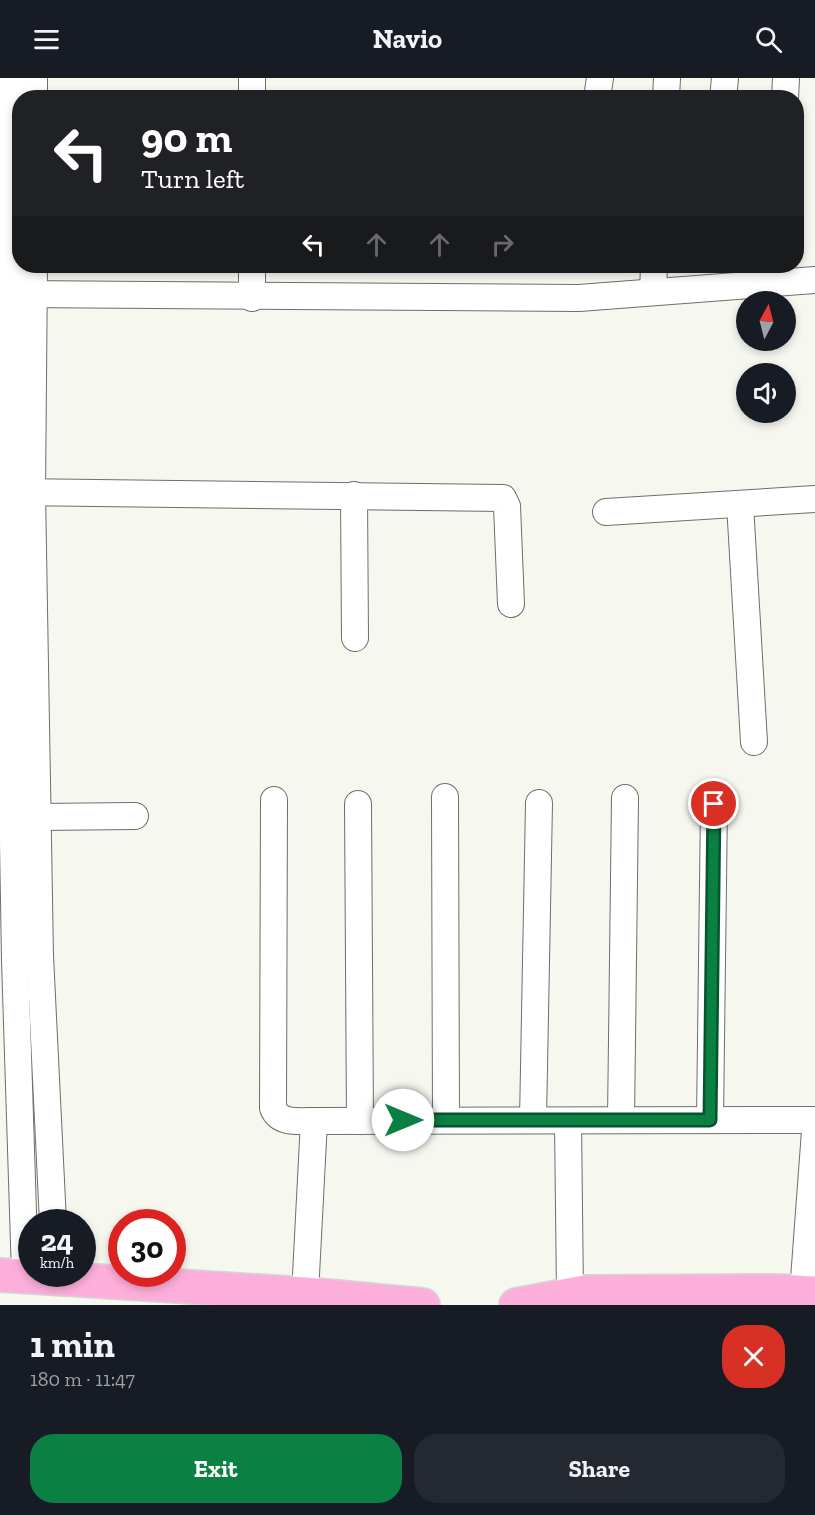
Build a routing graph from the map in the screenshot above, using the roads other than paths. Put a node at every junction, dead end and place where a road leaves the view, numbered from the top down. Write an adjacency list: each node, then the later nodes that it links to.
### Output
1 (10, 78): 2 (street)
2 (12, 94)
3 (12, 157): 4 (street)
4 (5, 250): 5 (street)
5 (12, 268)
6 (14, 273): 14 (street)
7 (30, 273): 14 (street)
8 (252, 273): 15 (street)
9 (654, 273): 13 (street)
10 (775, 274): 11 (street); 12 (street)
11 (712, 277): 13 (street)
12 (815, 280)
13 (653, 292): 15 (street)
14 (22, 294): 15 (street); 16 (street); 18 (street)
15 (252, 298)
16 (4, 430): 17 (street)
17 (7, 491): 18 (street); 23 (street)
18 (33, 492): 19 (street); 35 (street)
19 (354, 495): 24 (street); 25 (street)
20 (815, 499): 21 (street)
21 (740, 504): 22 (street); 26 (street)
22 (606, 512)
23 (4, 603): 27 (street)
24 (511, 604)
25 (355, 638)
26 (754, 742)
27 (6, 781): 36 (street)
28 (445, 797): 37 (street)
29 (625, 798): 40 (street)
30 (274, 800): 43 (street)
31 (539, 803): 38 (street)
32 (358, 804): 44 (street)
33 (714, 804): 41 (street)
34 (135, 816): 35 (street)
35 (37, 817): 48 (street)
36 (7, 960): 46 (street)
37 (446, 1120): 38 (street); 44 (street)
38 (533, 1120): 39 (street)
39 (568, 1120): 40 (street); 52 (street)
40 (621, 1120): 41 (street)
41 (710, 1120): 42 (street)
42 (815, 1120)
43 (314, 1121): 44 (street); 51 (street)
44 (360, 1121)
45 (815, 1131): 50 (street)
46 (10, 1140): 47 (street)
47 (22, 1209)
48 (52, 1209)
49 (96, 1279): 51 (main road)
50 (809, 1293): 52 (main road)
51 (305, 1294): 53 (main road)
52 (570, 1295): 54 (main road)
53 (418, 1305)
54 (516, 1305)

